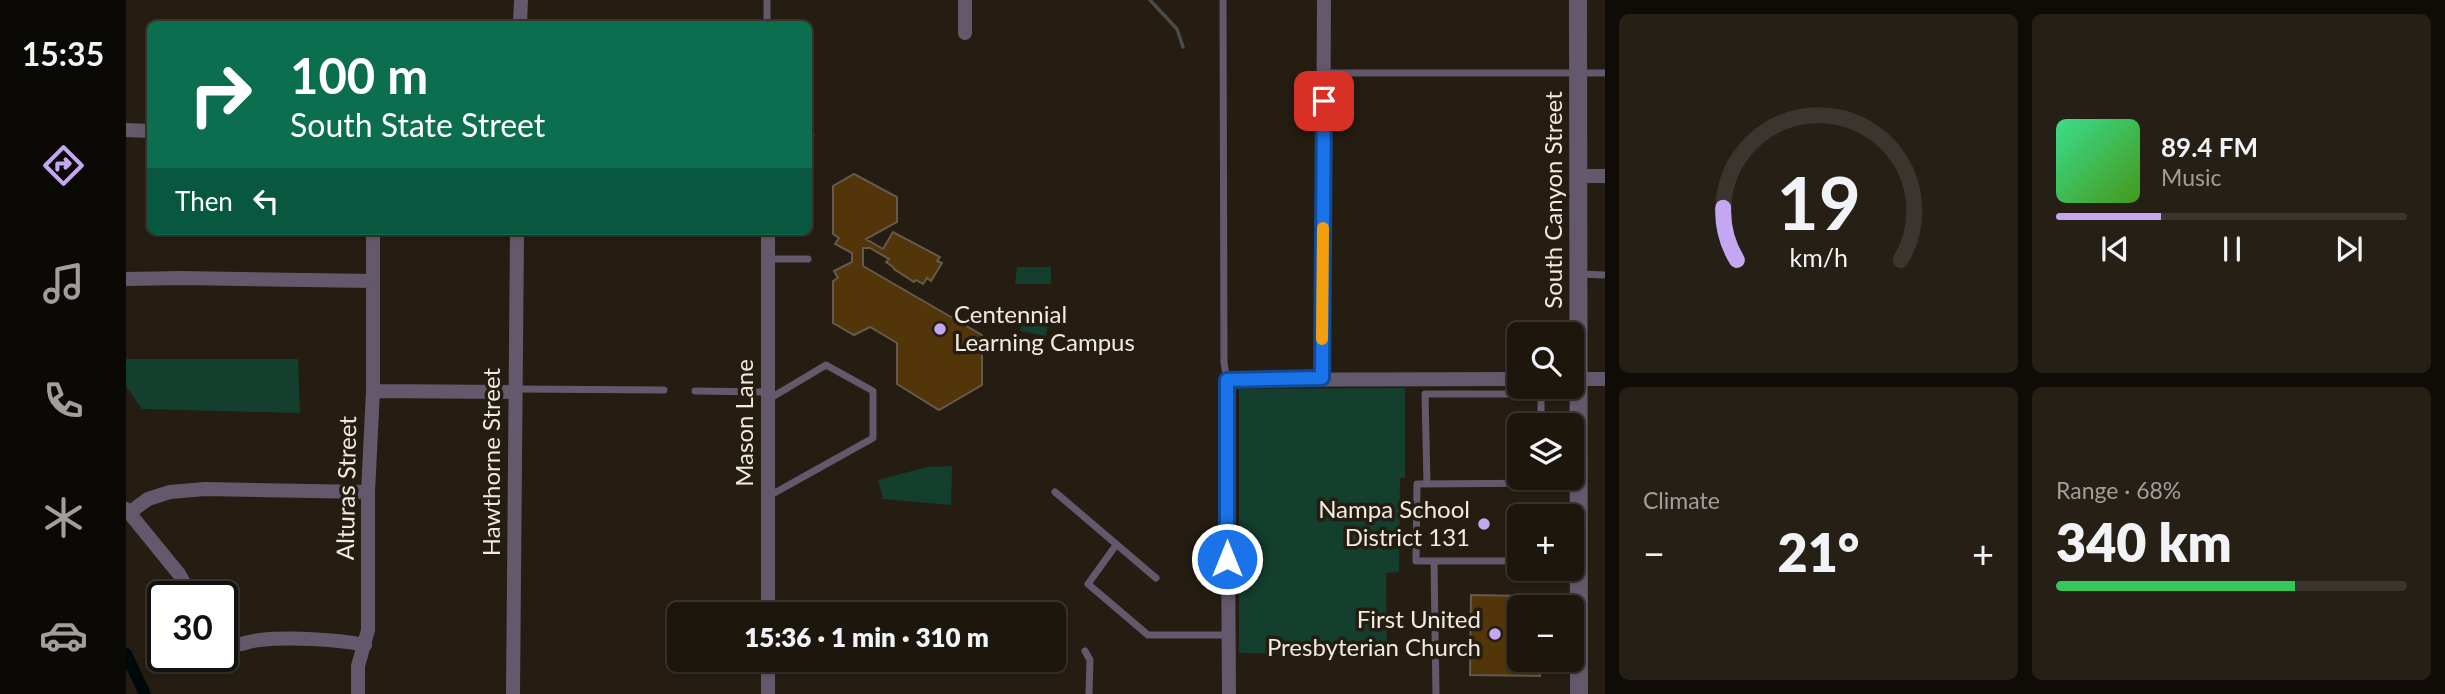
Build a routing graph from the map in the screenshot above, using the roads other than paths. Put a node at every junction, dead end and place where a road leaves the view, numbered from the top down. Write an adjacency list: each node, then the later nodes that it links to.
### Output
1 (521, 0): 7 (street)
2 (768, 0): 8 (lane)
3 (965, 0): 9 (street)
4 (1223, 0): 32 (lane)
5 (1324, 0): 10 (street)
6 (1578, 0): 11 (street, South Canyon Street)
7 (520, 21)
8 (768, 21)
9 (965, 33)
10 (1324, 73): 11 (lane); 27 (street)
11 (1578, 73): 12 (lane); 15 (street, South Canyon Street)
12 (1605, 73)
13 (126, 131): 14 (street)
14 (147, 131)
15 (1578, 176): 16 (street); 22 (street, South Canyon Street)
16 (1605, 176)
17 (373, 235): 25 (street, Alturas Street)
18 (517, 235): 35 (street, Hawthorne Street)
19 (768, 235): 20 (street, Mason Lane)
20 (768, 259): 21 (lane); 39 (street, Mason Lane)
21 (808, 259)
22 (1578, 274): 23 (lane); 26 (street, South Canyon Street)
23 (1605, 275)
24 (126, 279): 25 (street)
25 (373, 281): 34 (street, Alturas Street)
26 (1577, 322)
27 (1322, 378): 28 (street); 32 (street)
28 (1424, 378): 29 (street); 38 (lane)
29 (1507, 379)
30 (1584, 379): 31 (street)
31 (1605, 379)
32 (1227, 380): 53 (street)
33 (664, 390): 35 (lane)
34 (373, 391): 35 (street); 42 (street, Alturas Street)
35 (515, 391): 59 (street, Hawthorne Street)
36 (695, 391): 39 (lane)
37 (1507, 391): 38 (lane)
38 (1425, 394): 41 (lane)
39 (768, 396): 44 (street, Mason Lane); 44 (lane)
40 (1507, 482): 41 (lane)
41 (1427, 484): 47 (lane)
42 (368, 492): 45 (street); 55 (street, Alturas Street)
43 (1055, 492): 46 (lane)
44 (768, 496): 52 (street, Mason Lane)
45 (127, 511): 50 (street)
46 (1116, 545): 49 (lane); 53 (lane)
47 (1434, 561): 48 (lane); 63 (lane)
48 (1507, 561)
49 (1156, 578)
50 (183, 581)
51 (1576, 581): 64 (street, South Canyon Street)
52 (768, 602)
53 (1228, 635): 62 (street)
54 (238, 645): 55 (street)
55 (365, 645): 58 (street, Alturas Street)
56 (1085, 651): 61 (lane)
57 (768, 672): 60 (street)
58 (358, 694)
59 (513, 694)
60 (768, 694)
61 (1090, 694)
62 (1229, 694)
63 (1436, 694)
64 (1579, 694)

